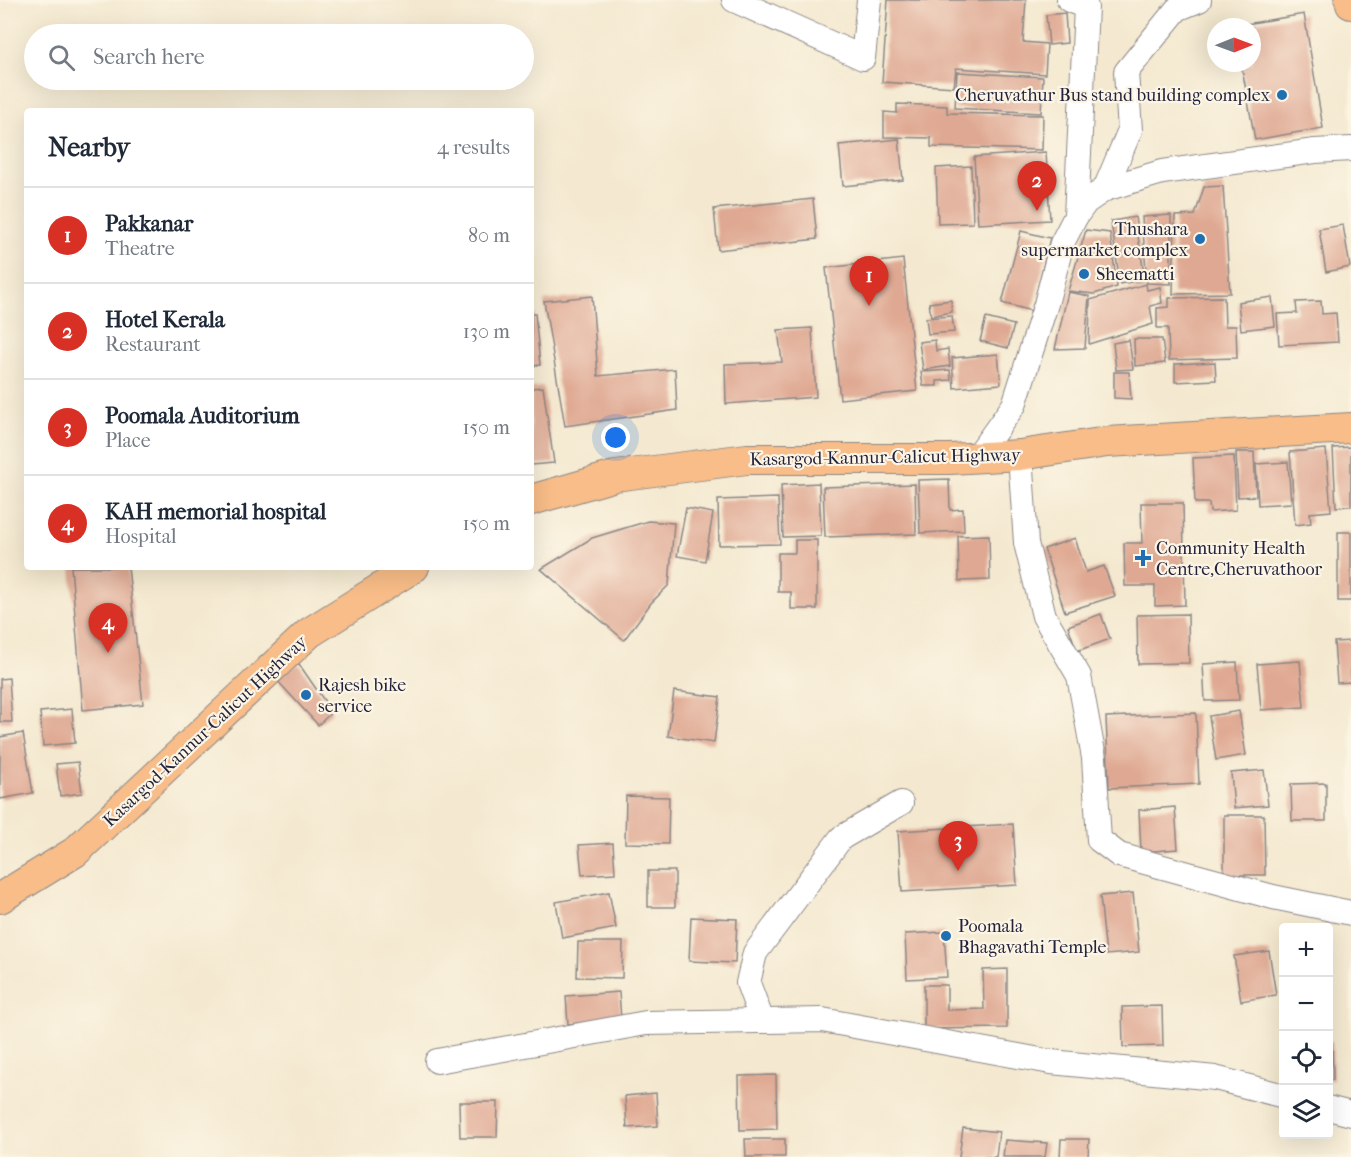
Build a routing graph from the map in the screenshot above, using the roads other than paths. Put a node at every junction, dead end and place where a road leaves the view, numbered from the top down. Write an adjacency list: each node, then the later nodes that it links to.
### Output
1 (734, 0): 2 (street)
2 (869, 0)
3 (1069, 0): 7 (street)
4 (1199, 0): 6 (street)
5 (1351, 149): 6 (street)
6 (1105, 189): 7 (street)
7 (1076, 216): 10 (street)
8 (1351, 428): 9 (main road, Kasargod-Kannur-Calicut Highway)
9 (1020, 455): 10 (main road, Kasargod-Kannur-Calicut Highway); 15 (street)
10 (976, 458): 11 (main road, Kasargod-Kannur-Calicut Highway)
11 (534, 499)
12 (409, 570): 14 (main road, Kasargod-Kannur-Calicut Highway)
13 (901, 803): 16 (street)
14 (0, 898)
15 (1351, 913)
16 (762, 1021): 17 (street); 18 (street)
17 (437, 1060)
18 (1279, 1095)
19 (1333, 1109): 20 (street)
20 (1351, 1114)

